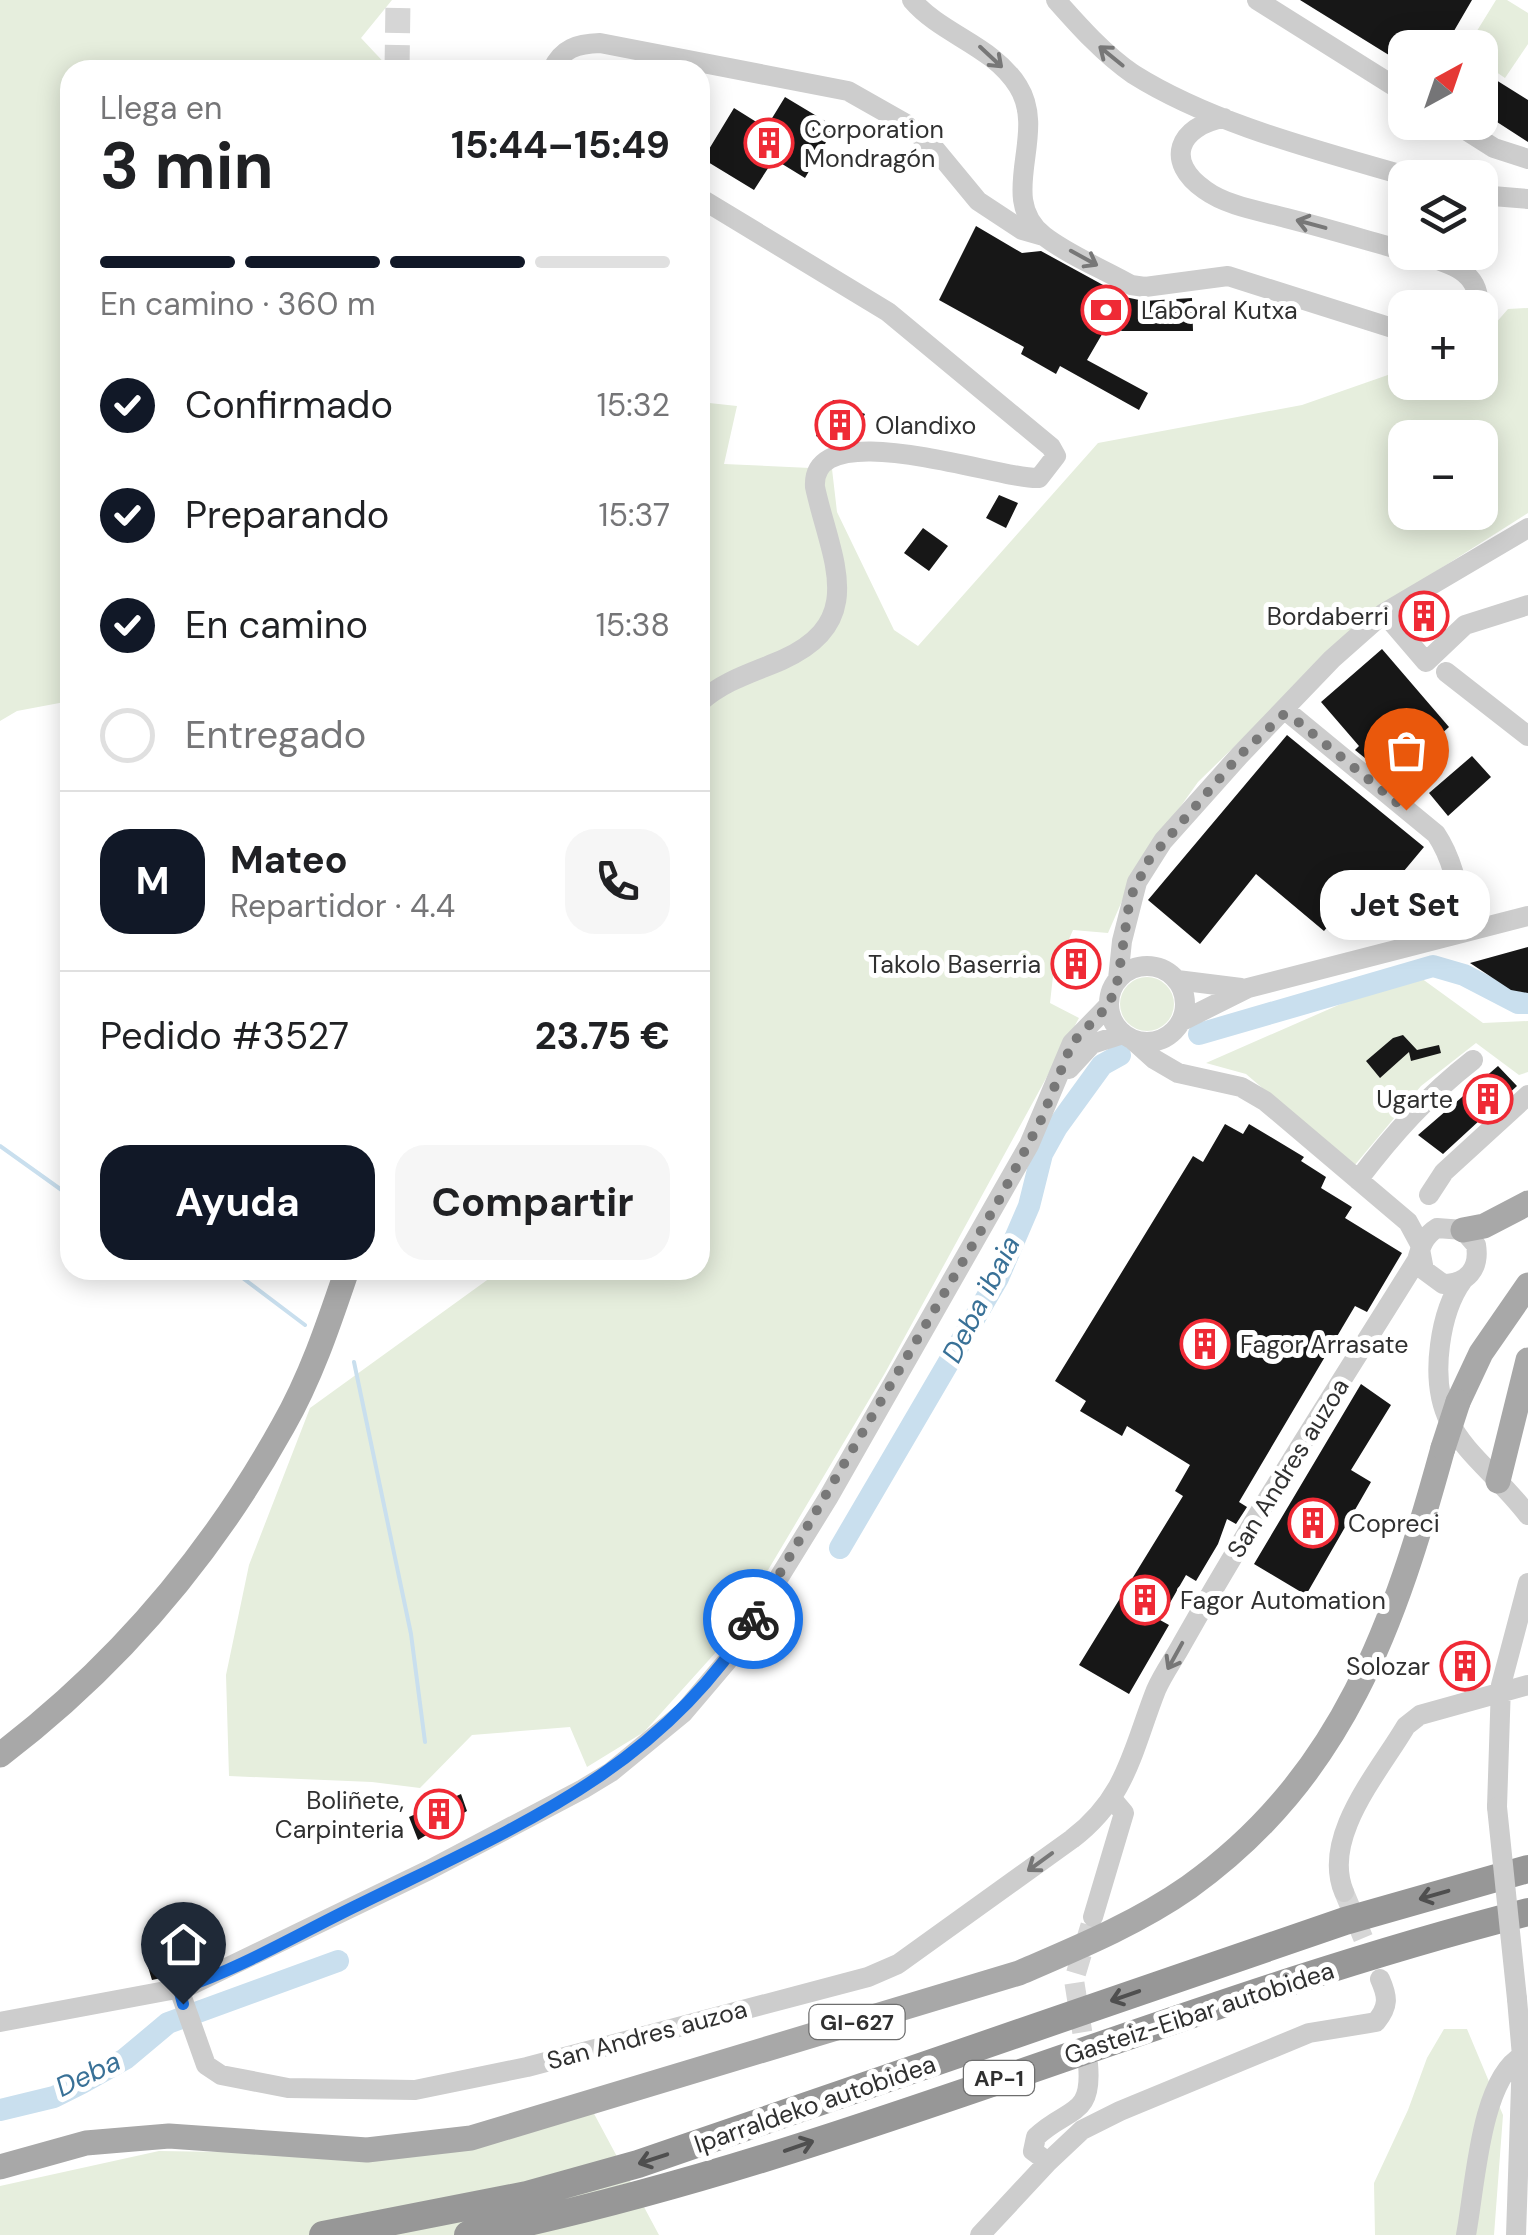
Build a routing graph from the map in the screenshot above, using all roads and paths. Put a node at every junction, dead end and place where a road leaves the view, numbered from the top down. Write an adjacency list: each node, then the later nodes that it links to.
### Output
1 (912, 0): 14 (street, one-way to 14)
2 (1056, 0): 8 (street, one-way to 2)
3 (1257, 0): 7 (street)
4 (556, 60): 5 (street)
5 (691, 60)
6 (710, 64): 17 (street)
7 (1388, 82)
8 (1177, 98): 9 (street); 10 (street)
9 (1224, 118): 10 (street); 13 (street)
10 (1192, 128): 20 (street, one-way to 10)
11 (1481, 140): 12 (street)
12 (1528, 159)
13 (1388, 170)
14 (1020, 192): 17 (street); 19 (street)
15 (1498, 196): 16 (street)
16 (1528, 199)
17 (978, 201): 19 (street)
18 (710, 204): 28 (street)
19 (1044, 236): 23 (street, one-way to 23)
20 (1388, 247)
21 (1463, 270): 22 (street)
22 (1478, 290)
23 (1388, 327)
24 (1528, 528): 26 (street)
25 (1528, 606): 27 (street)
26 (1384, 614): 27 (street); 29 (street)
27 (1436, 667): 30 (street)
28 (710, 694)
29 (1290, 706): 31 (street); 33 (street)
30 (1528, 736)
31 (1458, 902): 34 (street); 35 (street)
32 (1528, 916): 34 (street)
33 (1125, 922): 36 (street); 37 (street)
34 (1487, 927): 35 (street)
35 (1437, 938): 39 (street)
36 (1155, 967): 37 (street); 38 (street)
37 (1118, 979): 40 (street)
38 (1177, 980): 39 (street); 41 (street)
39 (1248, 988): 41 (street)
40 (1109, 1005): 42 (street); 45 (street)
41 (1177, 1026): 42 (street); 44 (street)
42 (1128, 1037): 44 (street); 45 (street)
43 (1474, 1060): 47 (street)
44 (1196, 1075): 47 (street)
45 (1054, 1091): 71 (street)
46 (1528, 1095): 48 (street)
47 (1358, 1180): 50 (street); 52 (street)
48 (1429, 1195): 50 (street); 51 (street)
49 (1528, 1203): 51 (main road)
50 (1404, 1204): 51 (street)
51 (1449, 1228): 52 (street, San Andres auzoa); 55 (street)
52 (1420, 1248): 53 (street); 65 (street, San Andres auzoa, one-way to 65)
53 (1427, 1275): 55 (street); 57 (street)
54 (344, 1280): 64 (main road)
55 (1463, 1280): 57 (street)
56 (1528, 1285): 76 (main road, GI-627, bridge)
57 (1442, 1332): 59 (street)
58 (1528, 1360): 59 (main road)
59 (1498, 1481): 60 (street)
60 (1528, 1514)
61 (1528, 1583): 63 (street)
62 (1528, 1685): 63 (street)
63 (1500, 1694): 67 (street); 73 (street, bridge)
64 (0, 1755)
65 (1114, 1800): 69 (street, San Andres auzoa); 71 (street, San Andres auzoa, one-way to 71)
66 (1528, 1869): 77 (highway, Iparraldeko autobidea / AP-1, one-way to 77)
67 (1344, 1892)
68 (1528, 1912): 78 (highway, Gasteiz-Eibar autobidea / AP-1, one-way to 68)
69 (1093, 1918)
70 (1380, 1979): 75 (street)
71 (184, 2005): 72 (street)
72 (0, 2022)
73 (1522, 2056): 80 (street); 81 (street)
74 (1088, 2064): 75 (street)
75 (1048, 2162): 79 (street)
76 (0, 2167)
77 (323, 2235)
78 (468, 2235)
79 (980, 2235)
80 (1466, 2235)
81 (1516, 2235)

